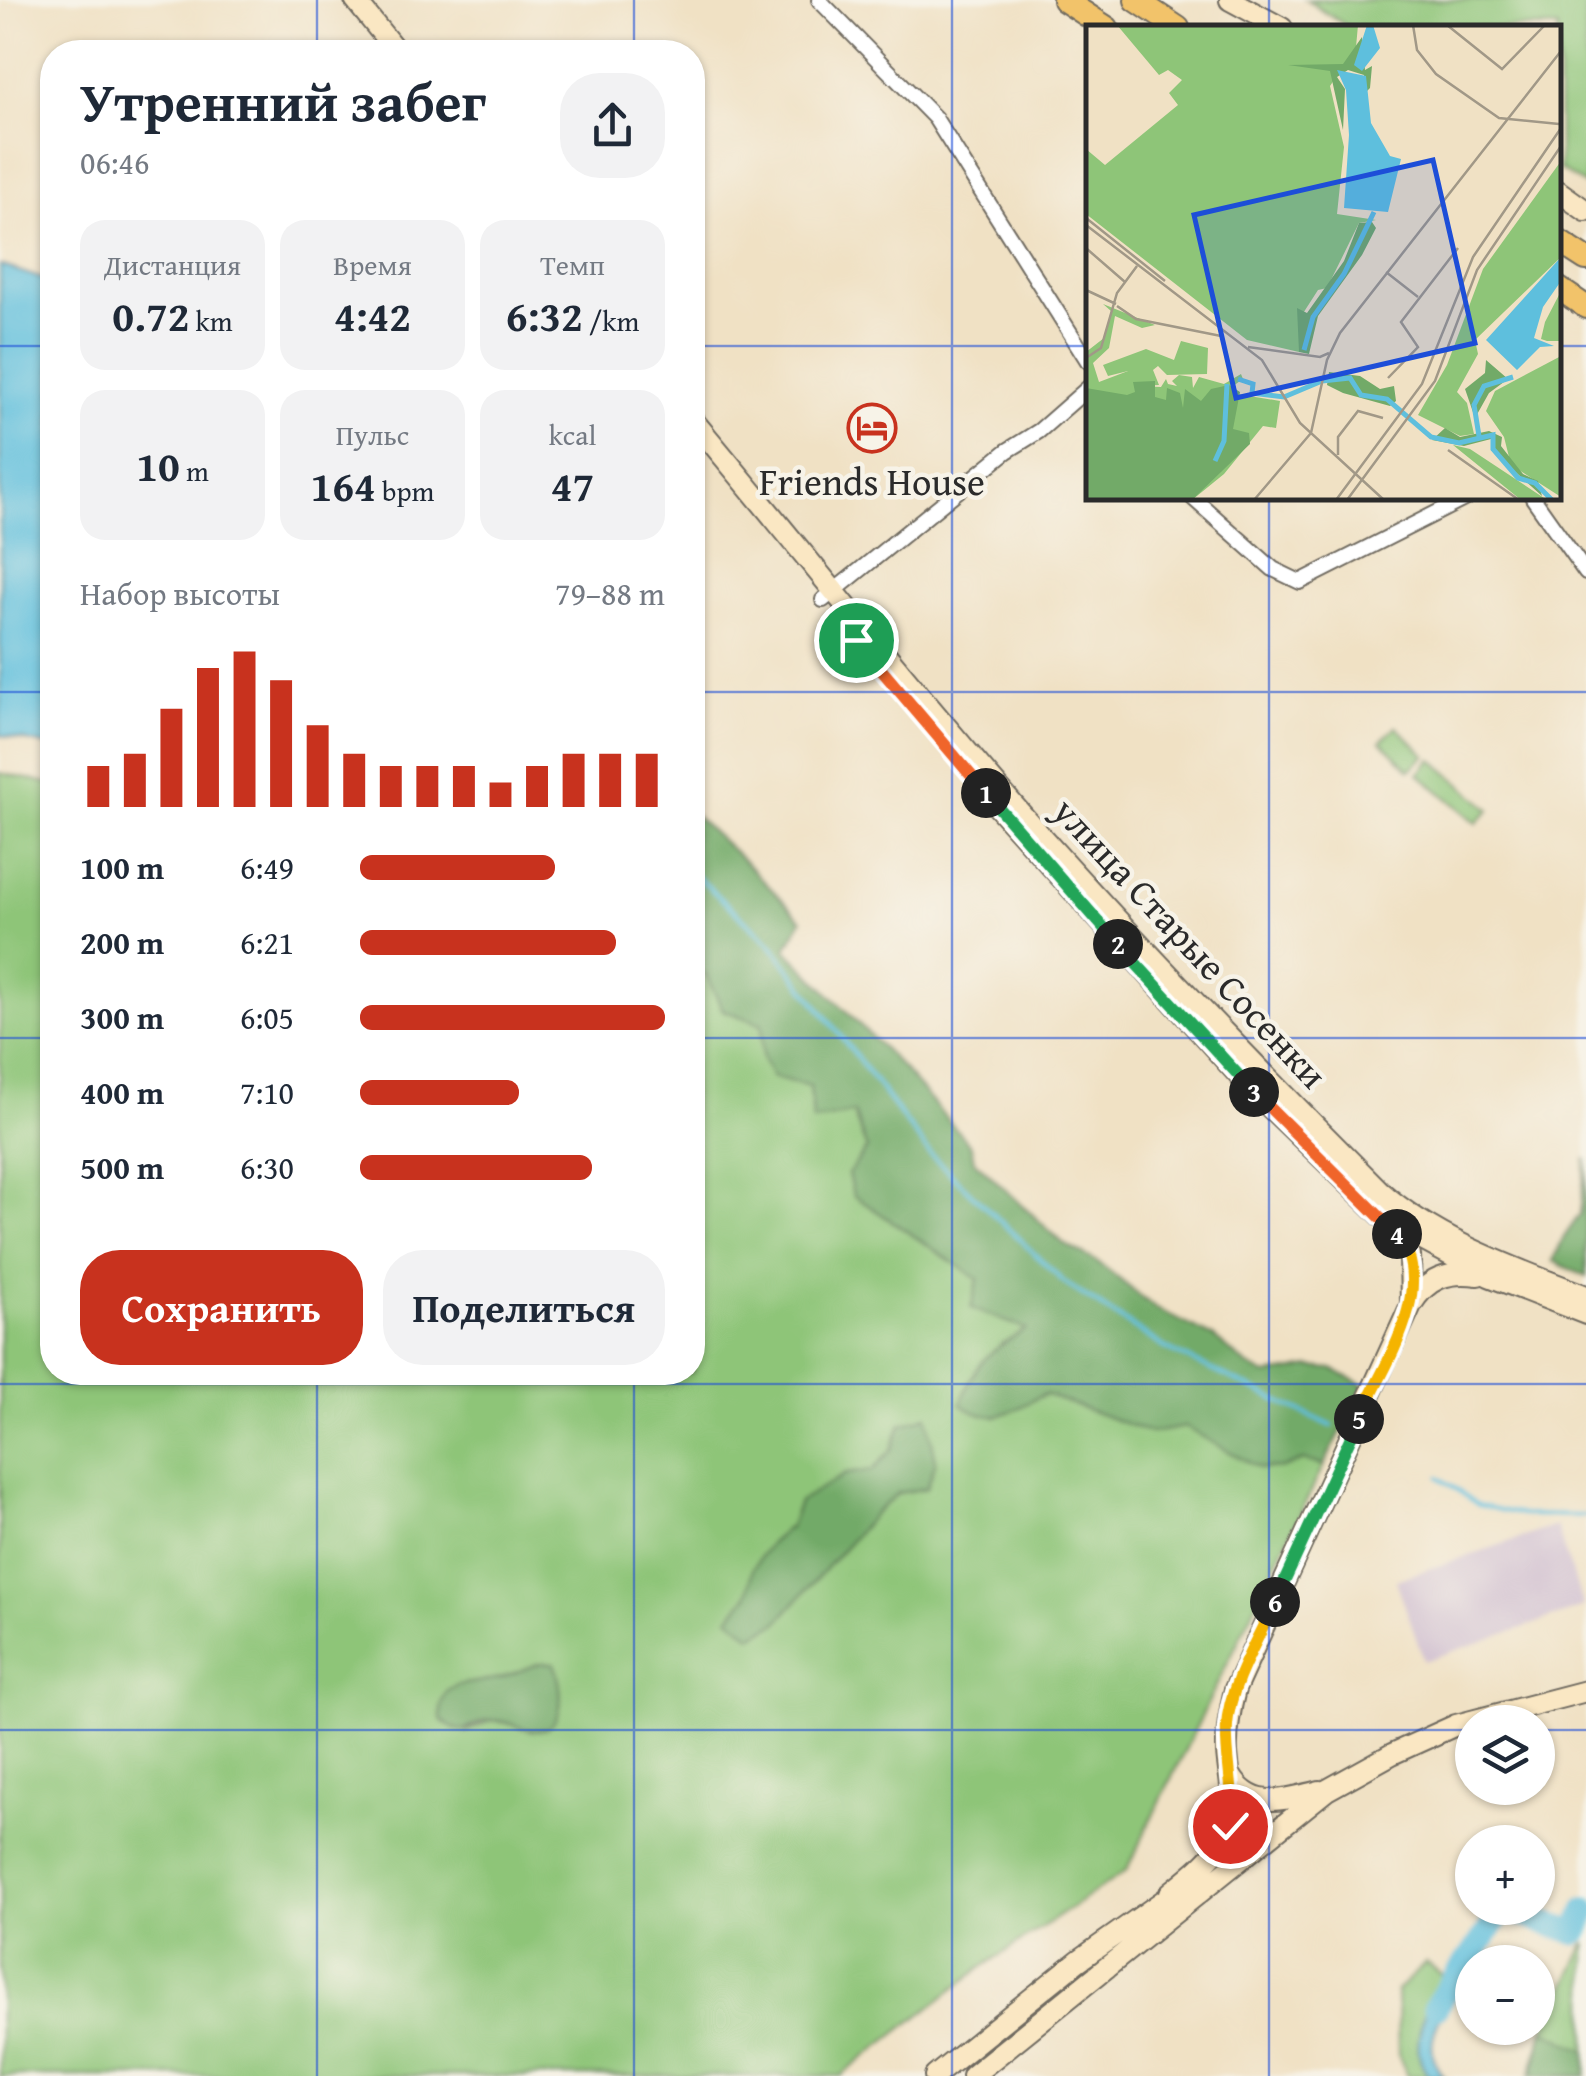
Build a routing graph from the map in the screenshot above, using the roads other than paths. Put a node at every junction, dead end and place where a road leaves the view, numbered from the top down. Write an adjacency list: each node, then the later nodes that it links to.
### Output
1 (342, 0): 10 (main road)
2 (356, 0): 11 (main road)
3 (820, 0): 18 (street)
4 (1064, 0): 7 (highway)
5 (1136, 0): 8 (highway)
6 (1230, 0): 9 (main road)
7 (1102, 25)
8 (1174, 25)
9 (1276, 25)
10 (374, 40)
11 (388, 40)
12 (1561, 193): 13 (main road)
13 (1586, 211)
14 (1561, 243): 15 (highway)
15 (1586, 259)
16 (1561, 290): 17 (highway)
17 (1586, 307)
18 (1086, 359)
19 (1086, 390): 26 (street)
20 (705, 436): 26 (main road, улица Старые Сосенки)
21 (705, 455): 26 (main road, улица Старые Сосенки)
22 (1195, 500): 23 (street)
23 (1462, 500)
24 (1533, 500): 25 (street)
25 (1586, 573)
26 (828, 596): 27 (main road, улица Старые Сосенки); 29 (main road, улица Старые Сосенки)
27 (1387, 1221): 28 (main road, улица Старые Сосенки); 30 (main road)
28 (1489, 1276): 29 (main road, улица Старые Сосенки); 30 (main road)
29 (1579, 1302)
30 (1411, 1305): 32 (main road)
31 (1586, 1691): 33 (main road)
32 (1230, 1774): 33 (main road); 35 (main road)
33 (1327, 1790): 34 (main road)
34 (1233, 1866): 35 (main road); 37 (main road)
35 (1170, 1894): 36 (main road)
36 (935, 2076)
37 (972, 2076)

